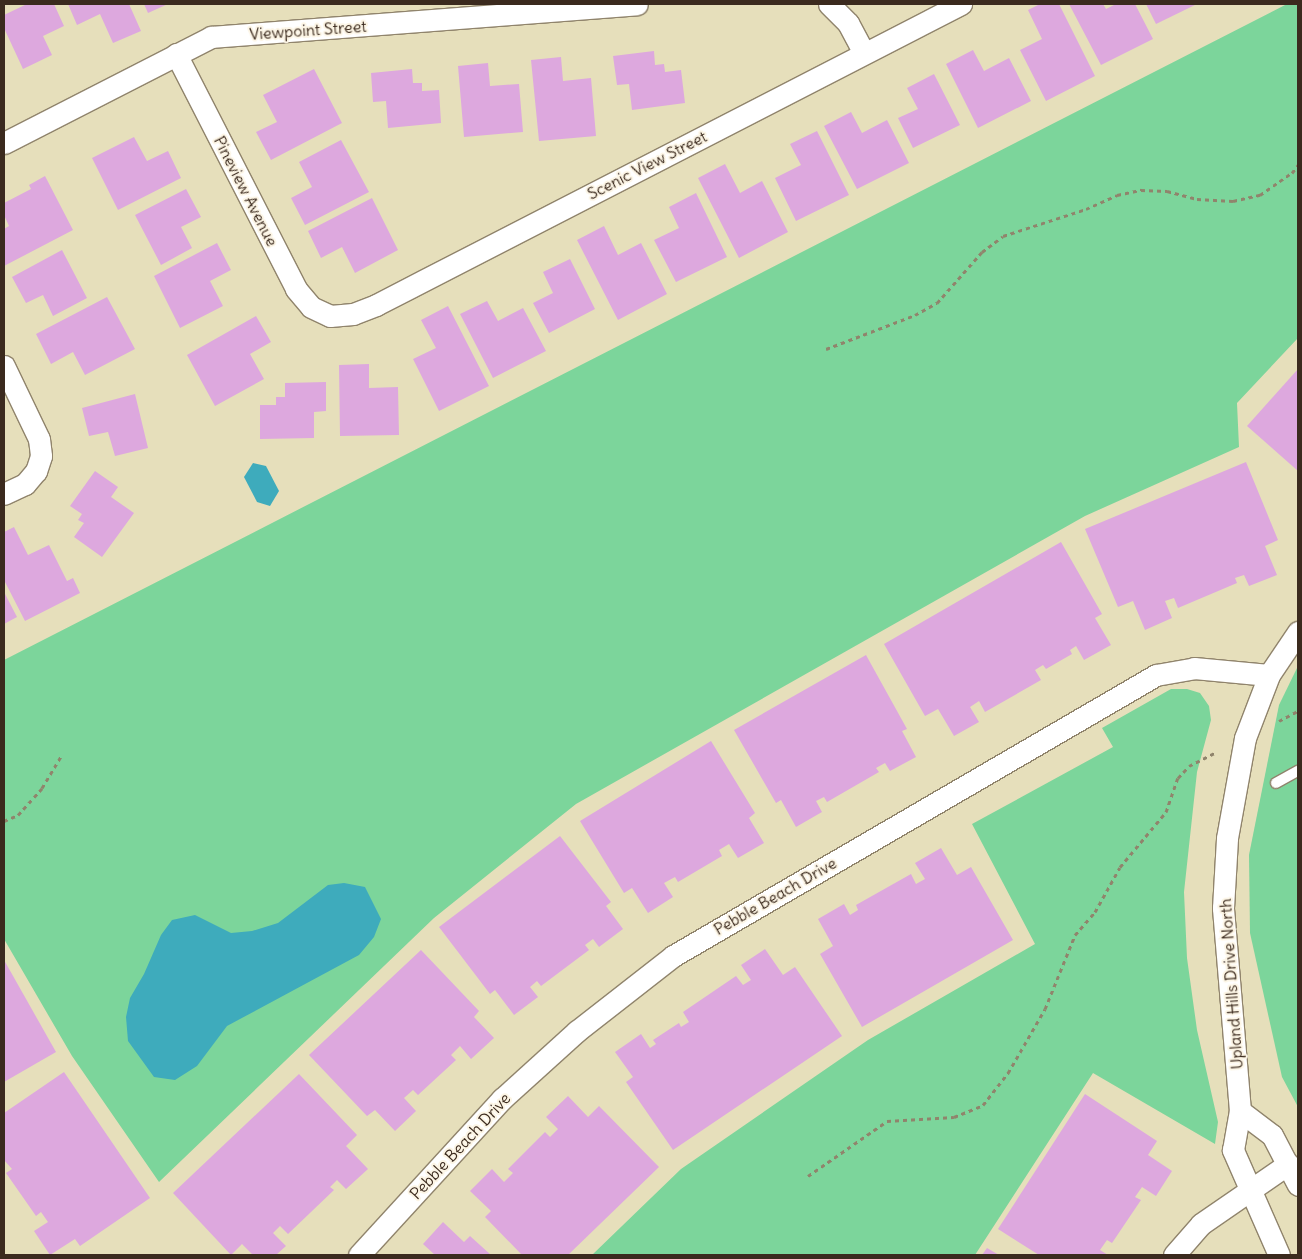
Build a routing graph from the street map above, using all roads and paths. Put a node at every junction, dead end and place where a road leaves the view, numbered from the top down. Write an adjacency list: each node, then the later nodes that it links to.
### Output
1 (637, 4): 5 (street, Viewpoint Street)
2 (830, 4): 4 (street)
3 (961, 4): 4 (street, Scenic View Street)
4 (864, 53): 8 (street, Scenic View Street)
5 (176, 54): 6 (street, Viewpoint Street); 8 (street, Pineview Avenue)
6 (4, 143)
7 (1298, 166): 9 (path)
8 (330, 316)
9 (826, 349)
10 (4, 366): 11 (street)
11 (4, 494)
12 (1298, 632): 13 (street, Upland Hills Drive North)
13 (1268, 675): 15 (street, Upland Hills Drive North); 25 (street, Pebble Beach Drive)
14 (1298, 711): 15 (path)
15 (1245, 738): 20 (street, Upland Hills Drive North); 22 (path)
16 (62, 755): 19 (path)
17 (1298, 771): 18 (lane)
18 (1276, 783)
19 (4, 821)
20 (1240, 1112): 21 (street); 24 (street, Upland Hills Drive North)
21 (1288, 1164): 23 (street); 24 (street)
22 (808, 1176)
23 (1298, 1185)
24 (1248, 1189): 26 (street); 27 (street, Upland Hills Drive North)
25 (358, 1255)
26 (1174, 1255)
27 (1279, 1255)

